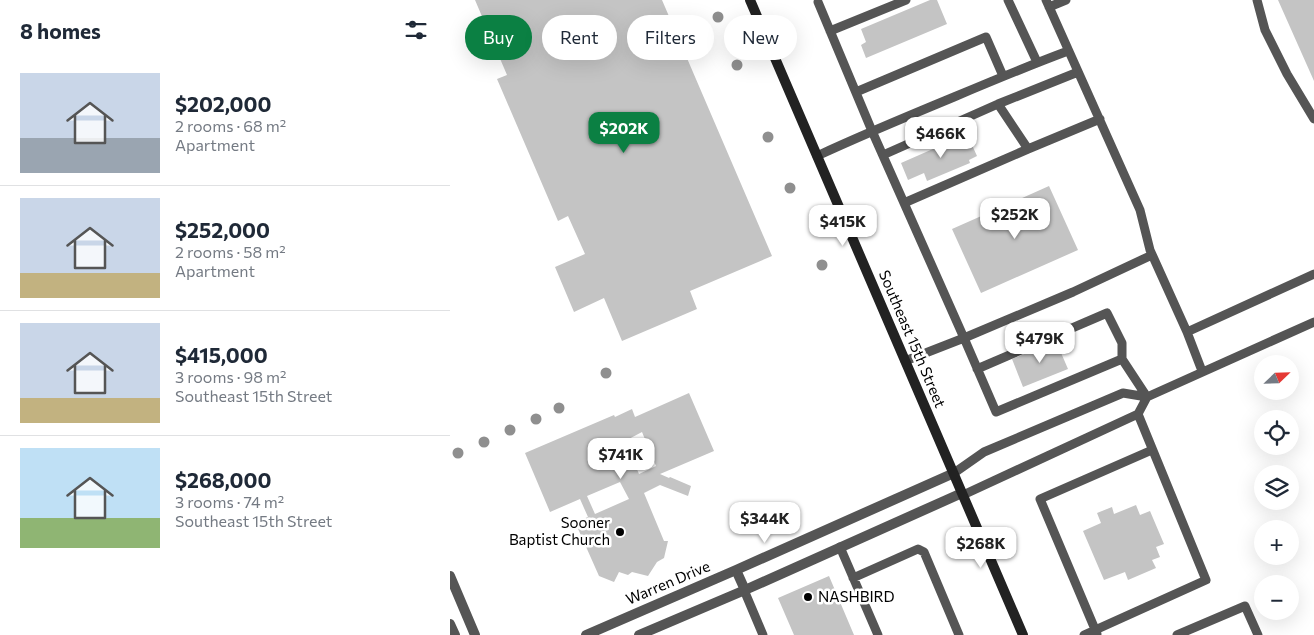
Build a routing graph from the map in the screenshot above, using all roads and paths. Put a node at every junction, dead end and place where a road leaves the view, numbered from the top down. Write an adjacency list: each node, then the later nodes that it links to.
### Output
1 (750, 0): 19 (main road, Southeast 15th Street)
2 (906, 0): 8 (lane)
3 (1008, 0): 10 (lane)
4 (1066, 0): 7 (lane)
5 (1257, 0): 15 (lane)
6 (819, 1): 8 (lane)
7 (1048, 4): 9 (lane)
8 (830, 32): 13 (lane)
9 (1068, 51): 10 (lane); 11 (lane)
10 (1037, 62): 12 (lane)
11 (1078, 72): 14 (lane); 16 (lane)
12 (1003, 76): 13 (lane); 17 (lane)
13 (856, 92): 17 (lane)
14 (998, 104): 18 (lane); 20 (lane)
15 (1314, 119)
16 (1100, 120): 18 (lane); 22 (lane)
17 (872, 131): 19 (lane); 20 (lane)
18 (1028, 148): 21 (lane)
19 (817, 156): 28 (main road, Southeast 15th Street)
20 (883, 156): 21 (lane)
21 (904, 203): 26 (lane)
22 (1152, 254): 25 (lane); 26 (lane)
23 (1314, 274): 25 (lane)
24 (1314, 322): 30 (lane)
25 (1187, 332): 30 (lane)
26 (964, 338): 28 (lane); 29 (lane)
27 (1122, 359): 29 (lane); 29 (lane); 31 (lane)
28 (905, 361): 34 (main road, Southeast 15th Street)
29 (977, 369)
30 (1202, 371): 31 (lane)
31 (1147, 397): 32 (lane); 34 (lane)
32 (1138, 414): 33 (lane); 35 (lane)
33 (1152, 450): 42 (lane); 42 (lane)
34 (954, 473): 35 (main road, Southeast 15th Street); 37 (street, Warren Drive)
35 (962, 494): 36 (street); 50 (main road, Southeast 15th Street)
36 (840, 547): 39 (lane); 40 (street)
37 (736, 570): 40 (street); 43 (street, Warren Drive)
38 (450, 576): 45 (street)
39 (853, 578): 48 (lane); 49 (lane)
40 (744, 590): 46 (street); 47 (lane)
41 (450, 624): 44 (street)
42 (1097, 632): 51 (lane)
43 (591, 634)
44 (455, 635)
45 (475, 635)
46 (639, 635)
47 (763, 635)
48 (878, 635)
49 (959, 635)
50 (1023, 635)
51 (1084, 635)
52 (1177, 635): 53 (lane)
53 (1258, 635)

